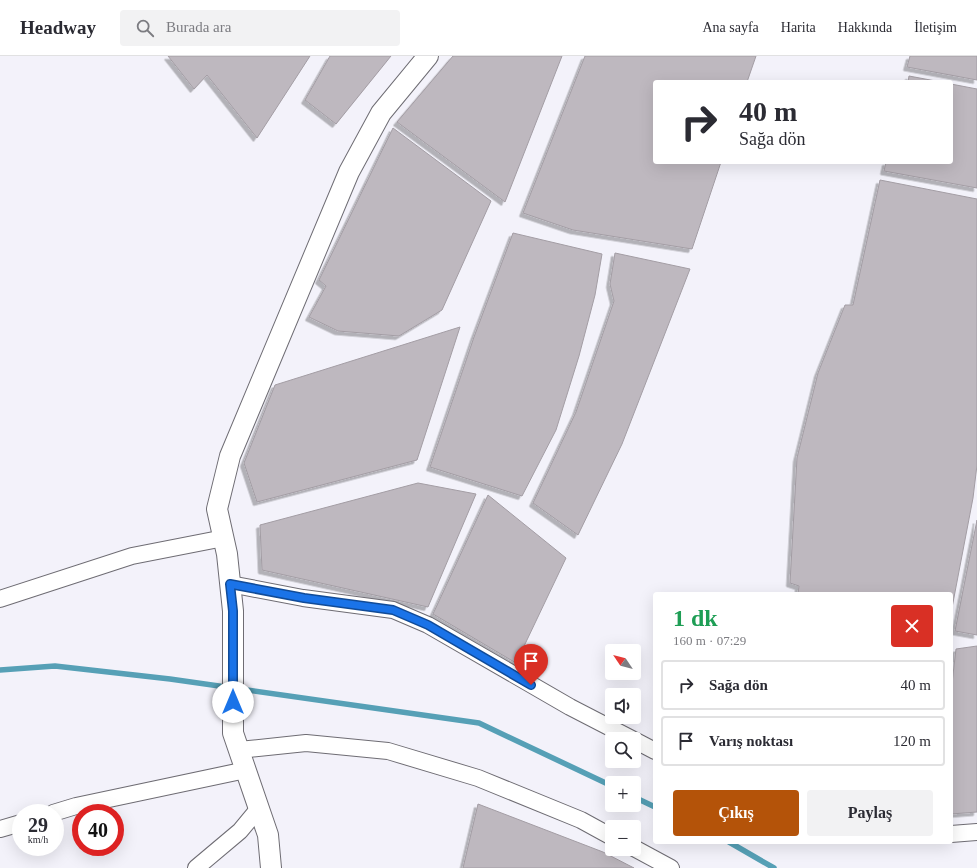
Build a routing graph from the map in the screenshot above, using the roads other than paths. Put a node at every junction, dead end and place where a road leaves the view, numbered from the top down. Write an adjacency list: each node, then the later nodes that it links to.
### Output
1 (428, 56): 2 (street)
2 (224, 538): 3 (street); 4 (street)
3 (230, 584): 5 (street); 6 (street)
4 (0, 599)
5 (619, 732)
6 (236, 741): 9 (street); 15 (street)
7 (641, 743): 8 (street)
8 (653, 750)
9 (246, 770): 10 (street); 11 (street)
10 (259, 808): 18 (street); 19 (street)
11 (64, 810)
12 (12, 826): 13 (street)
13 (0, 829)
14 (977, 832): 16 (street)
15 (605, 833)
16 (953, 834)
17 (641, 852): 20 (street)
18 (196, 868)
19 (271, 868)
20 (671, 868)

